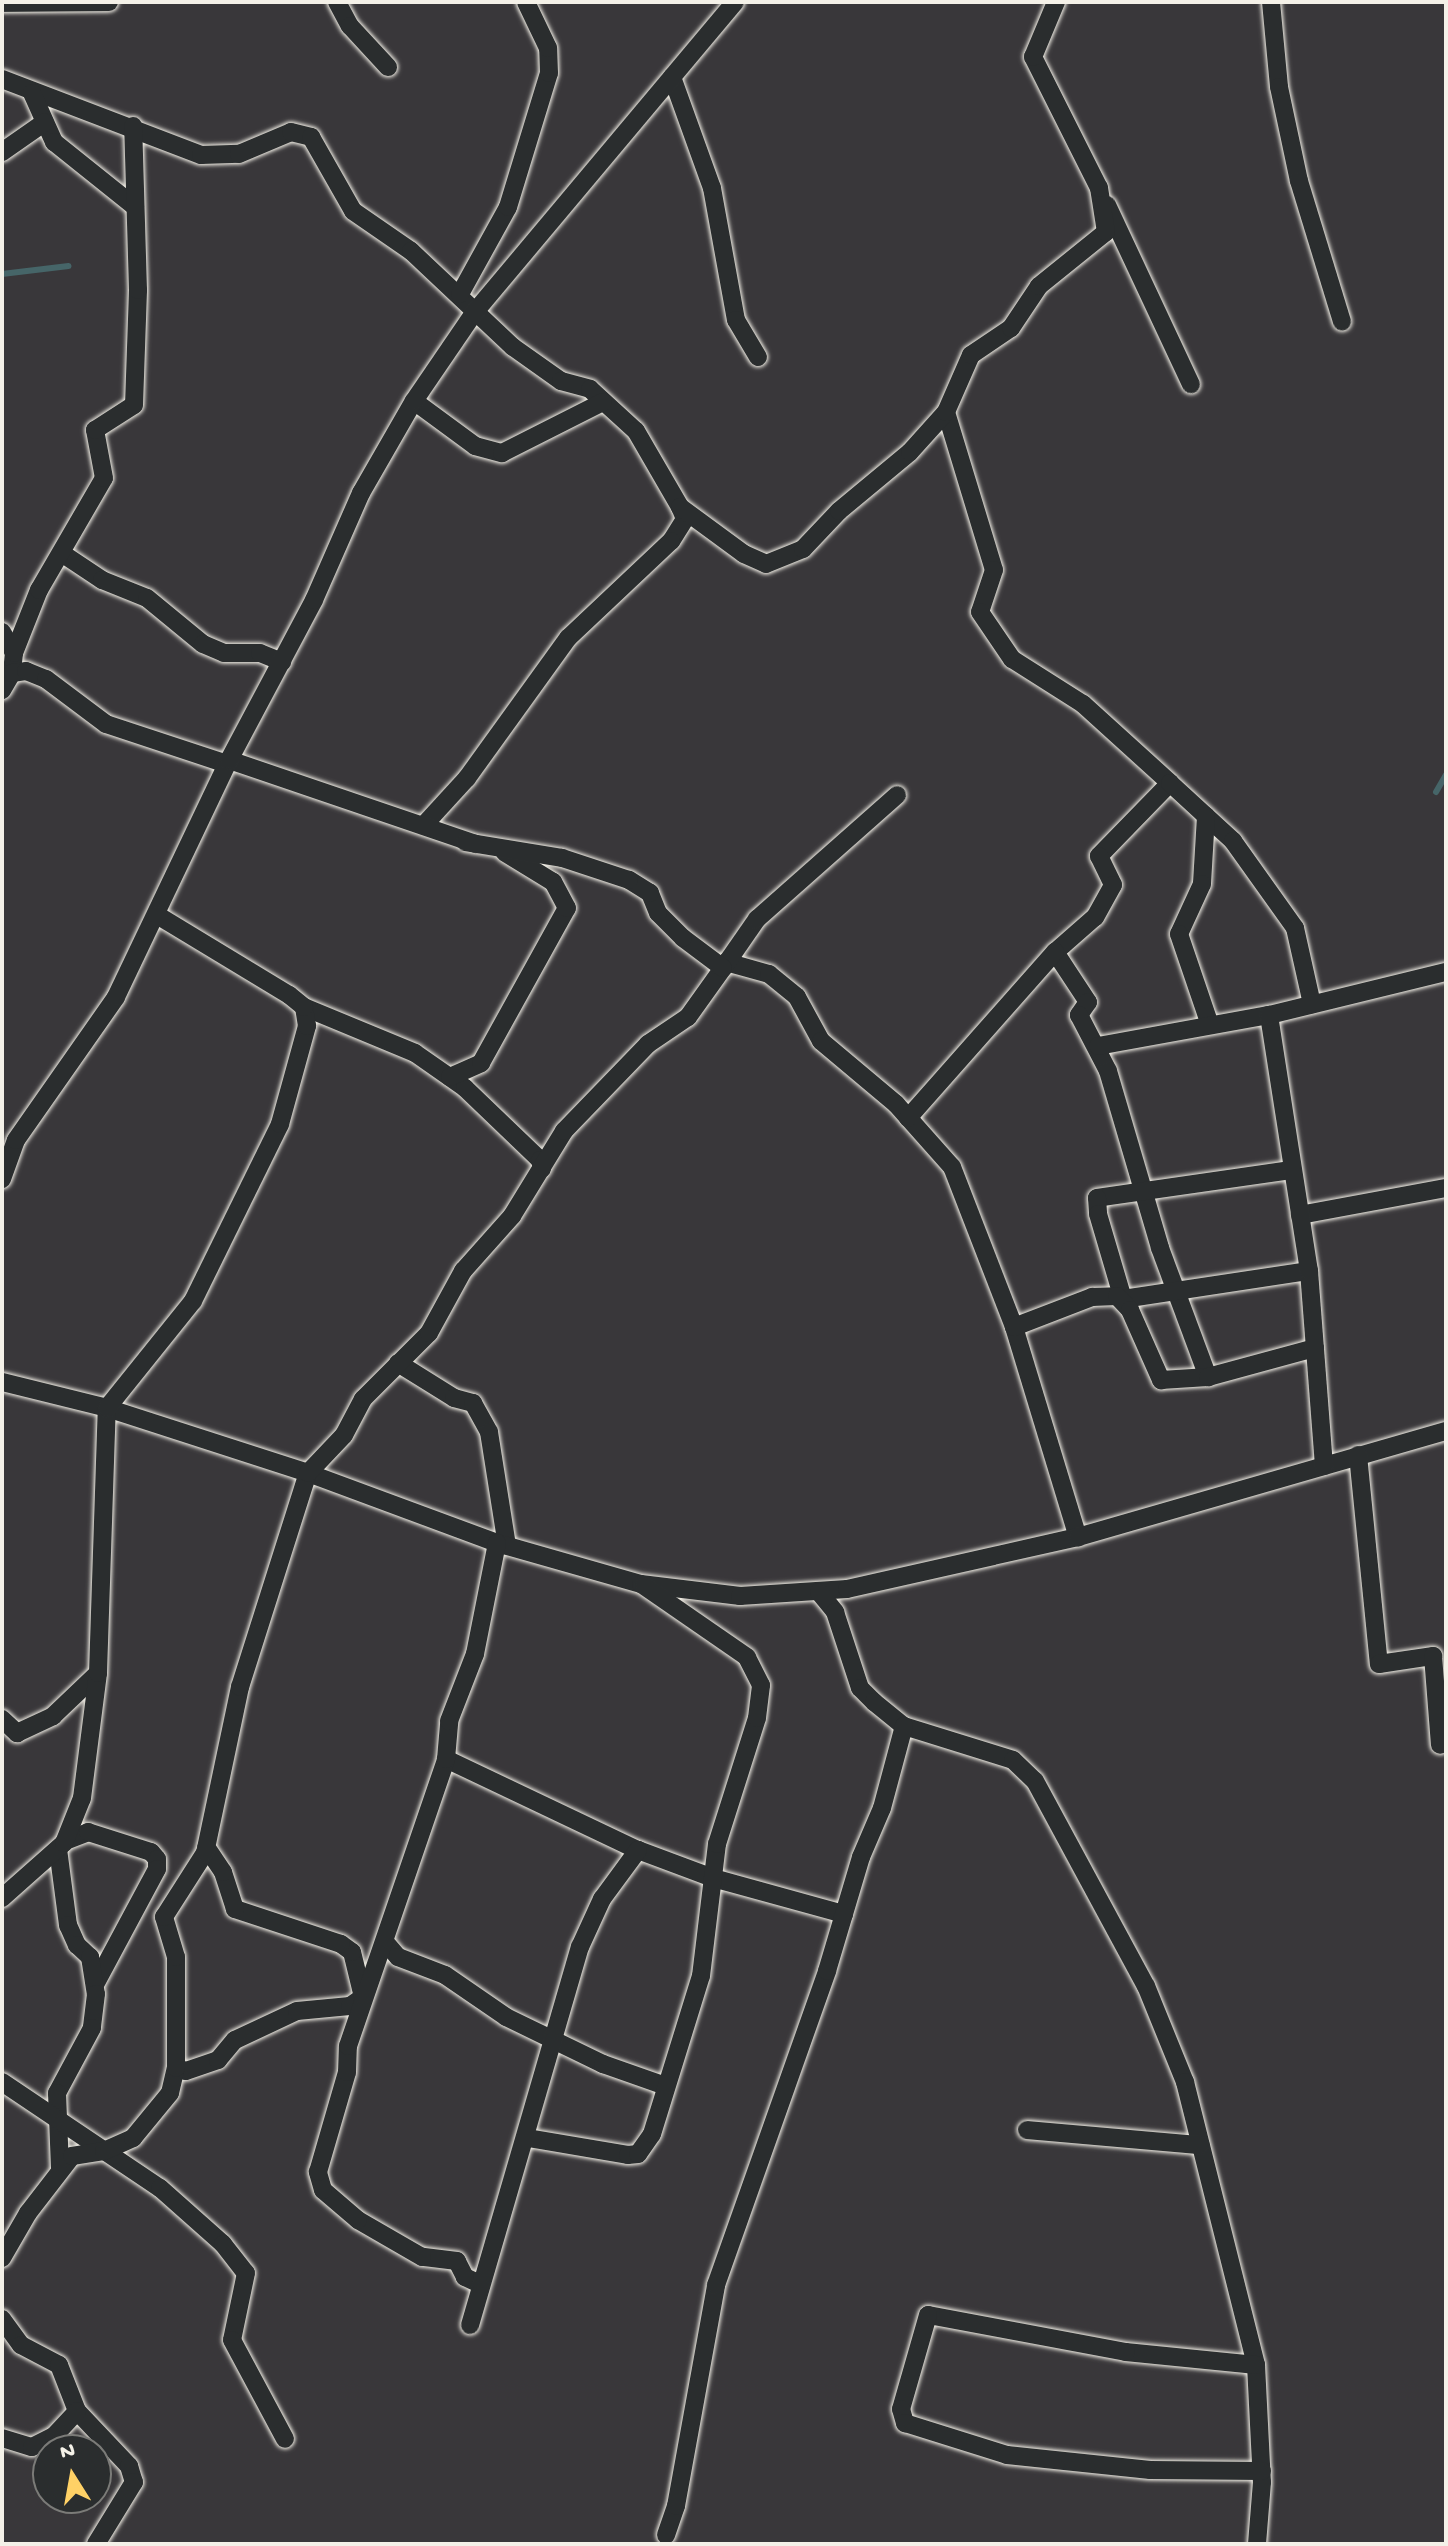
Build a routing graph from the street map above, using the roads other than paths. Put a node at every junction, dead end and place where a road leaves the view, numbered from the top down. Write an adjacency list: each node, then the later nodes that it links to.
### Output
1 (109, 2): 7 (street)
2 (337, 2): 8 (street)
3 (526, 2): 17 (street)
4 (735, 2): 9 (street)
5 (1056, 2): 15 (street)
6 (1271, 2): 19 (street)
7 (2, 3)
8 (388, 67)
9 (672, 77): 18 (street); 20 (street)
10 (2, 79): 11 (street)
11 (32, 93): 12 (street); 13 (street)
12 (45, 122): 14 (street); 16 (street)
13 (133, 126): 16 (street); 17 (street)
14 (2, 152)
15 (1099, 188): 21 (street); 24 (street)
16 (135, 207): 26 (street)
17 (460, 294): 18 (street)
18 (474, 313): 22 (street); 23 (street)
19 (1342, 322)
20 (758, 357)
21 (1191, 384)
22 (414, 401): 23 (street); 29 (street)
23 (603, 402): 25 (street)
24 (946, 412): 25 (street); 33 (street)
25 (680, 507): 36 (street)
26 (63, 554): 28 (street); 29 (street)
27 (2, 632): 28 (street)
28 (14, 653): 30 (street)
29 (282, 662): 32 (street)
30 (12, 673): 31 (street); 32 (street)
31 (2, 690)
32 (228, 762): 36 (street); 38 (street)
33 (1170, 783): 35 (street); 39 (street)
34 (897, 795): 40 (street)
35 (1206, 816): 42 (street); 45 (street)
36 (424, 825): 37 (street)
37 (465, 842): 40 (street); 47 (street)
38 (157, 915): 43 (street); 49 (street)
39 (1055, 952): 46 (street); 48 (street)
40 (725, 965): 48 (street); 50 (street)
41 (1446, 972): 42 (street)
42 (1312, 1004): 44 (street)
43 (304, 1007): 47 (street); 64 (street)
44 (1269, 1015): 45 (street); 51 (street)
45 (1210, 1025): 46 (street)
46 (1098, 1046): 54 (street)
47 (450, 1077): 50 (street)
48 (908, 1118): 59 (street)
49 (6, 1154): 52 (street)
50 (542, 1169): 61 (street)
51 (1291, 1170): 54 (street); 55 (street)
52 (2, 1179)
53 (1446, 1188): 55 (street)
54 (1142, 1192): 57 (street); 58 (street)
55 (1300, 1215): 56 (street)
56 (1309, 1271): 57 (street); 60 (street)
57 (1177, 1291): 58 (street); 62 (street)
58 (1123, 1299): 59 (street); 62 (street)
59 (1014, 1327): 69 (street)
60 (1315, 1348): 62 (street); 67 (street)
61 (398, 1363): 68 (street); 70 (street)
62 (1208, 1377)
63 (2, 1382): 64 (street)
64 (107, 1408): 68 (street); 73 (street)
65 (1446, 1431): 66 (street)
66 (1358, 1455): 67 (street); 76 (street)
67 (1324, 1466): 69 (street)
68 (308, 1473): 70 (street); 79 (street)
69 (1078, 1537): 72 (street)
70 (502, 1544): 71 (street); 77 (street)
71 (641, 1584): 72 (street); 81 (street)
72 (819, 1592): 75 (street)
73 (98, 1673): 74 (street); 78 (street)
74 (2, 1719)
75 (904, 1726): 84 (street); 96 (street)
76 (1440, 1745)
77 (446, 1759): 80 (street); 86 (street)
78 (62, 1845): 82 (street); 85 (street); 87 (street)
79 (206, 1847): 83 (street); 88 (street)
80 (638, 1850): 81 (street); 89 (street)
81 (713, 1878): 84 (street); 92 (street)
82 (2, 1898)
83 (167, 1909): 85 (street); 90 (street)
84 (844, 1914): 108 (street)
85 (120, 1940): 87 (street)
86 (385, 1942): 88 (street); 89 (street)
87 (96, 1983): 93 (street)
88 (363, 1997): 90 (street); 100 (street)
89 (553, 2040): 92 (street); 95 (street)
90 (176, 2068): 97 (street)
91 (2, 2082): 93 (street)
92 (663, 2085): 95 (street)
93 (59, 2122): 97 (street); 98 (street)
94 (1027, 2130): 96 (street)
95 (528, 2138): 100 (street)
96 (1200, 2145): 103 (street)
97 (104, 2151): 98 (street); 106 (street)
98 (60, 2168): 99 (street)
99 (2, 2258)
100 (480, 2284): 102 (street)
101 (2, 2319): 104 (street)
102 (470, 2325)
103 (1256, 2365): 107 (street); 107 (street)
104 (77, 2411): 105 (street); 109 (street)
105 (2, 2438)
106 (285, 2439)
107 (1262, 2471): 110 (street)
108 (666, 2535)
109 (96, 2544)
110 (1257, 2544)

